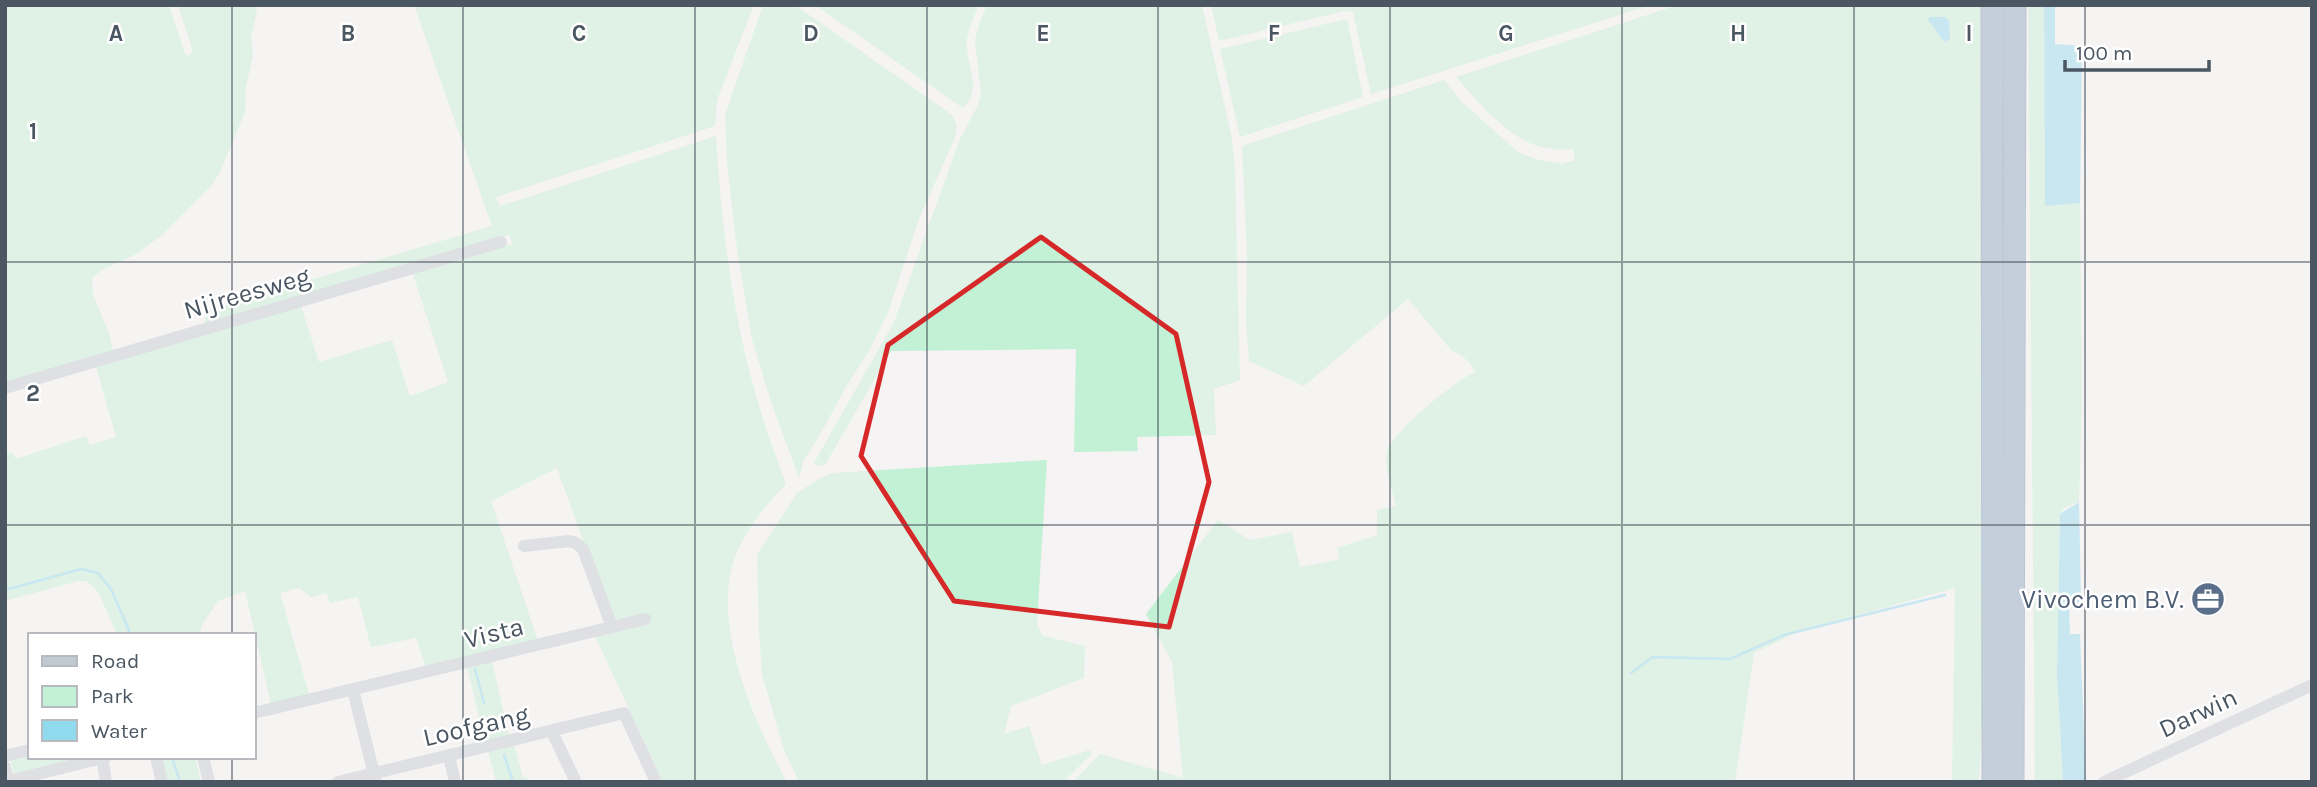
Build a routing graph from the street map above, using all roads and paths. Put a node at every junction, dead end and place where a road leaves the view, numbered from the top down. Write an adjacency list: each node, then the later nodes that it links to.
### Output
1 (1992, 5): 29 (highway)
2 (2015, 5): 30 (highway)
3 (501, 242): 4 (street, Nijreesweg)
4 (5, 388)
5 (524, 547): 7 (street)
6 (645, 619): 7 (street, Vista)
7 (612, 626): 9 (street, Vista)
8 (2312, 685): 31 (street, Darwin)
9 (353, 690): 10 (street, Vista); 20 (street)
10 (256, 713)
11 (552, 732): 14 (street, Loofgang); 27 (street); 28 (street, Loofgang)
12 (28, 750): 13 (street)
13 (5, 756)
14 (449, 756): 20 (street, Loofgang); 26 (street)
15 (99, 759): 21 (street)
16 (103, 759): 22 (street)
17 (156, 759): 23 (street)
18 (203, 759): 24 (street)
19 (5, 767): 21 (street)
20 (375, 777): 25 (street, Loofgang)
21 (7, 781)
22 (106, 782)
23 (162, 782)
24 (209, 782)
25 (338, 782)
26 (455, 782)
27 (576, 782)
28 (656, 782)
29 (1993, 782)
30 (2013, 782)
31 (2104, 782)

